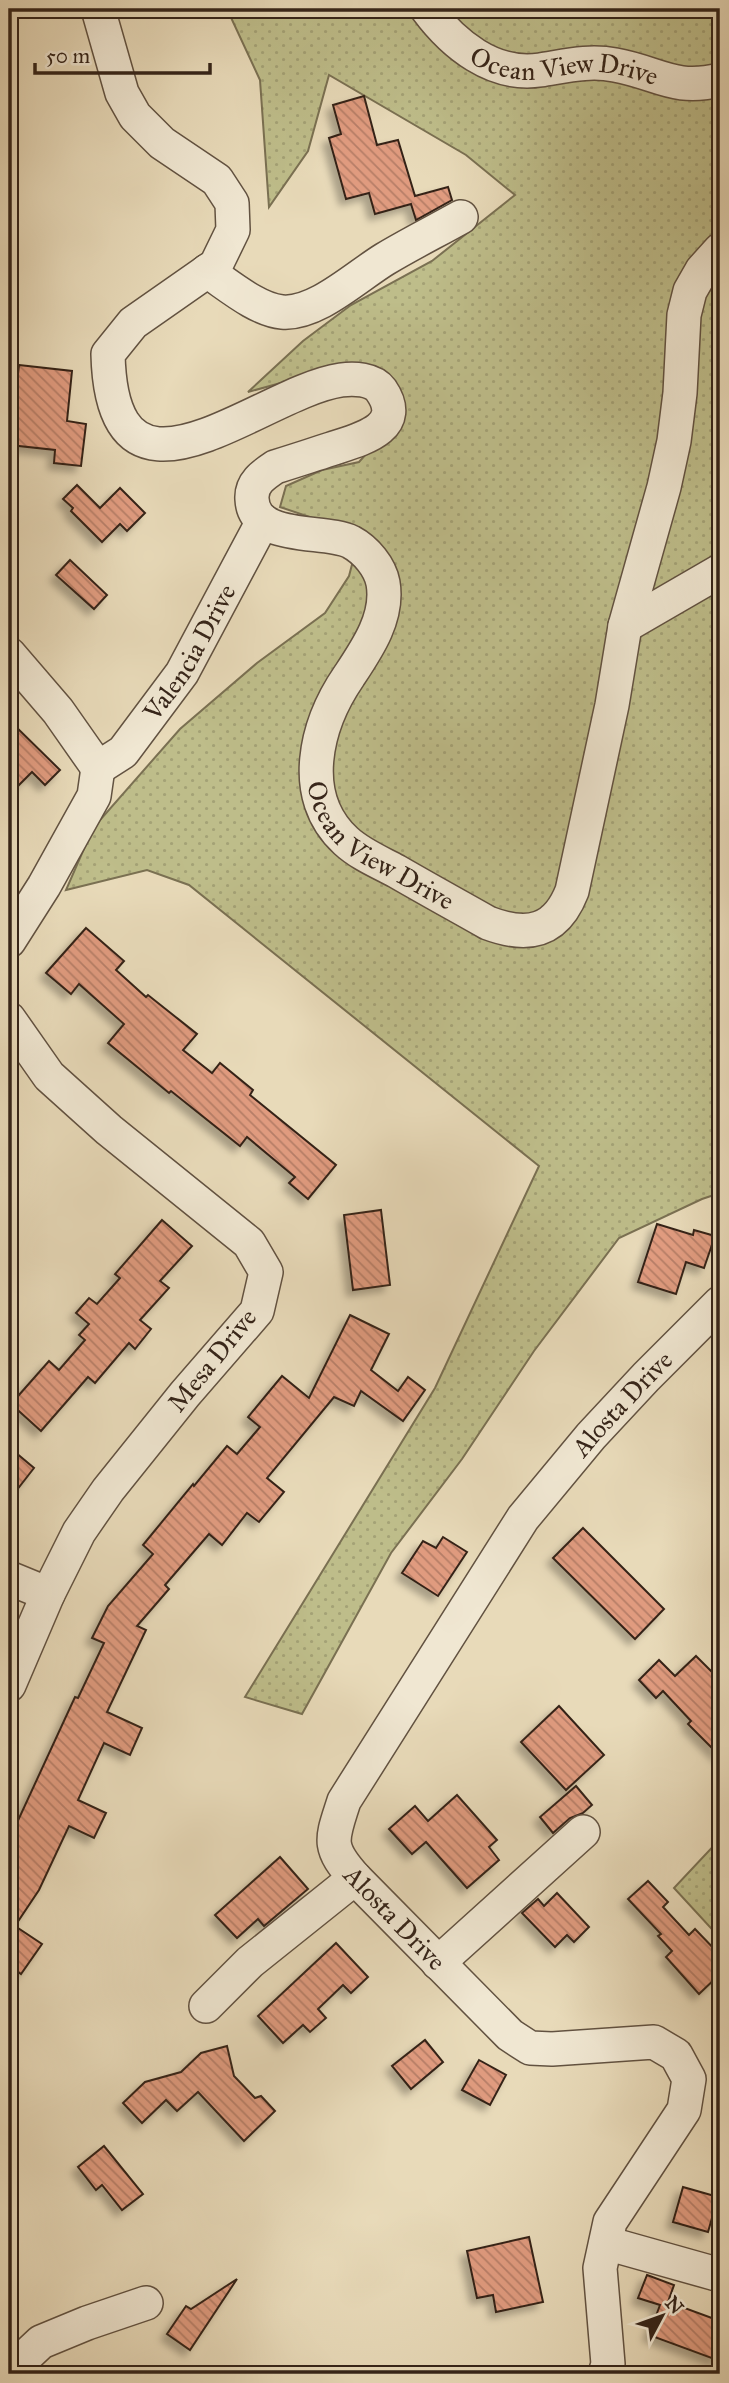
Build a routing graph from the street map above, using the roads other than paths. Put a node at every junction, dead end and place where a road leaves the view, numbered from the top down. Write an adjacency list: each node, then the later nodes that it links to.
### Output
1 (98, 9): 6 (street)
2 (427, 9): 3 (street, Ocean View Drive)
3 (720, 80)
4 (461, 217): 6 (street)
5 (720, 250): 9 (street, Ocean View Drive)
6 (207, 271): 7 (street)
7 (264, 521): 9 (street, Ocean View Drive); 11 (street, Valencia Drive)
8 (720, 571): 9 (street)
9 (625, 626)
10 (9, 654): 11 (street)
11 (98, 768): 12 (street)
12 (9, 941)
13 (9, 1019): 16 (street, Mesa Drive)
14 (720, 1303): 19 (street, Alosta Drive)
15 (9, 1578): 16 (street)
16 (48, 1594): 17 (street, Mesa Drive)
17 (9, 1685)
18 (583, 1832): 20 (street)
19 (355, 1878): 20 (street, Alosta Drive); 21 (street)
20 (438, 1963): 22 (street, Alosta Drive)
21 (206, 2006)
22 (606, 2243): 23 (street); 25 (street, Alosta Drive)
23 (720, 2275)
24 (146, 2303): 26 (street)
25 (612, 2371)
26 (9, 2372)

